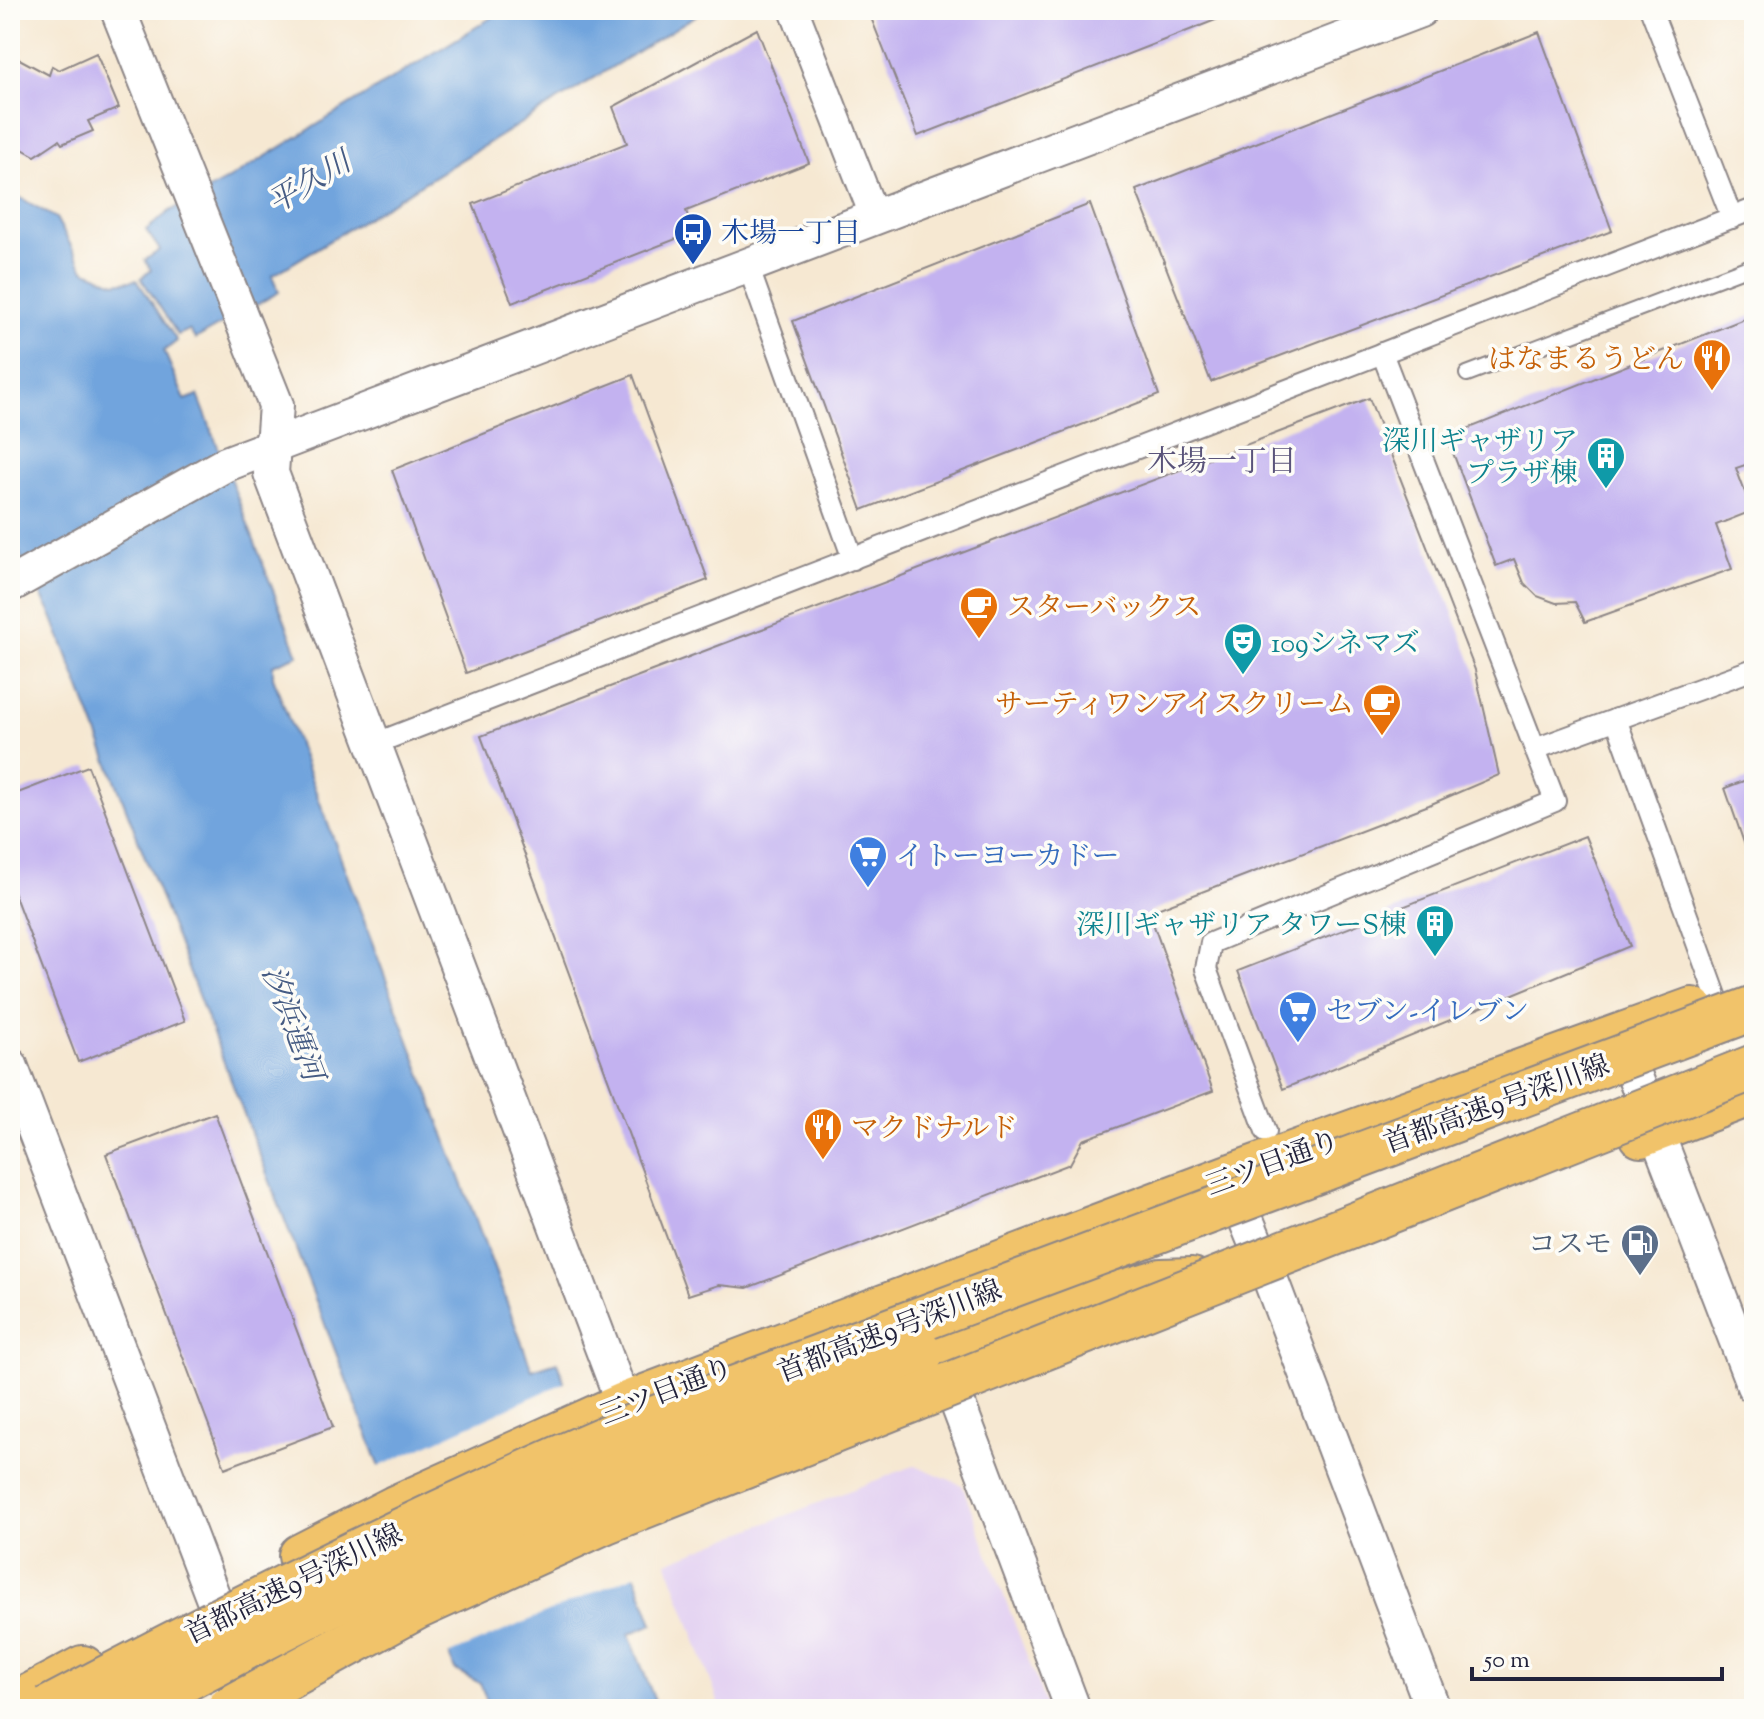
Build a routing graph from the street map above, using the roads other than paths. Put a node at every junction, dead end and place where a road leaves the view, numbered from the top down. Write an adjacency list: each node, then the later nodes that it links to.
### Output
1 (118, 10): 12 (street)
2 (794, 10): 6 (street)
3 (1420, 10): 6 (street)
4 (1651, 10): 7 (street)
5 (1754, 209): 7 (street)
6 (875, 218): 9 (street)
7 (1732, 218): 10 (street)
8 (1754, 265): 11 (lane)
9 (748, 266): 12 (street); 13 (street)
10 (1382, 353): 13 (street); 18 (street)
11 (1467, 374)
12 (273, 446): 14 (street); 17 (street)
13 (853, 559): 17 (street)
14 (10, 585)
15 (1754, 669): 16 (street)
16 (1616, 719): 18 (street); 19 (street)
17 (374, 744): 30 (street)
18 (1535, 749): 25 (street)
19 (1742, 999): 20 (main road, 三ツ目通り); 34 (main road, 首都高速9号深川線, bridge)
20 (1619, 1034): 24 (street); 26 (main road, 三ツ目通り)
21 (10, 1065): 31 (street)
22 (1754, 1067): 33 (main road, 首都高速9号深川線, bridge)
23 (1754, 1092): 24 (main road)
24 (1656, 1129): 27 (main road); 28 (street)
25 (1266, 1131)
26 (1229, 1177): 27 (street); 30 (main road, 三ツ目通り)
27 (1270, 1278): 29 (main road); 35 (main road, bridge); 37 (street)
28 (1754, 1386)
29 (956, 1399): 33 (main road); 36 (street)
30 (624, 1405): 31 (main road, 三ツ目通り)
31 (214, 1600): 32 (main road, 三ツ目通り); 33 (street)
32 (10, 1707)
33 (244, 1707)
34 (48, 1709)
35 (130, 1709)
36 (1073, 1709)
37 (1433, 1709)

